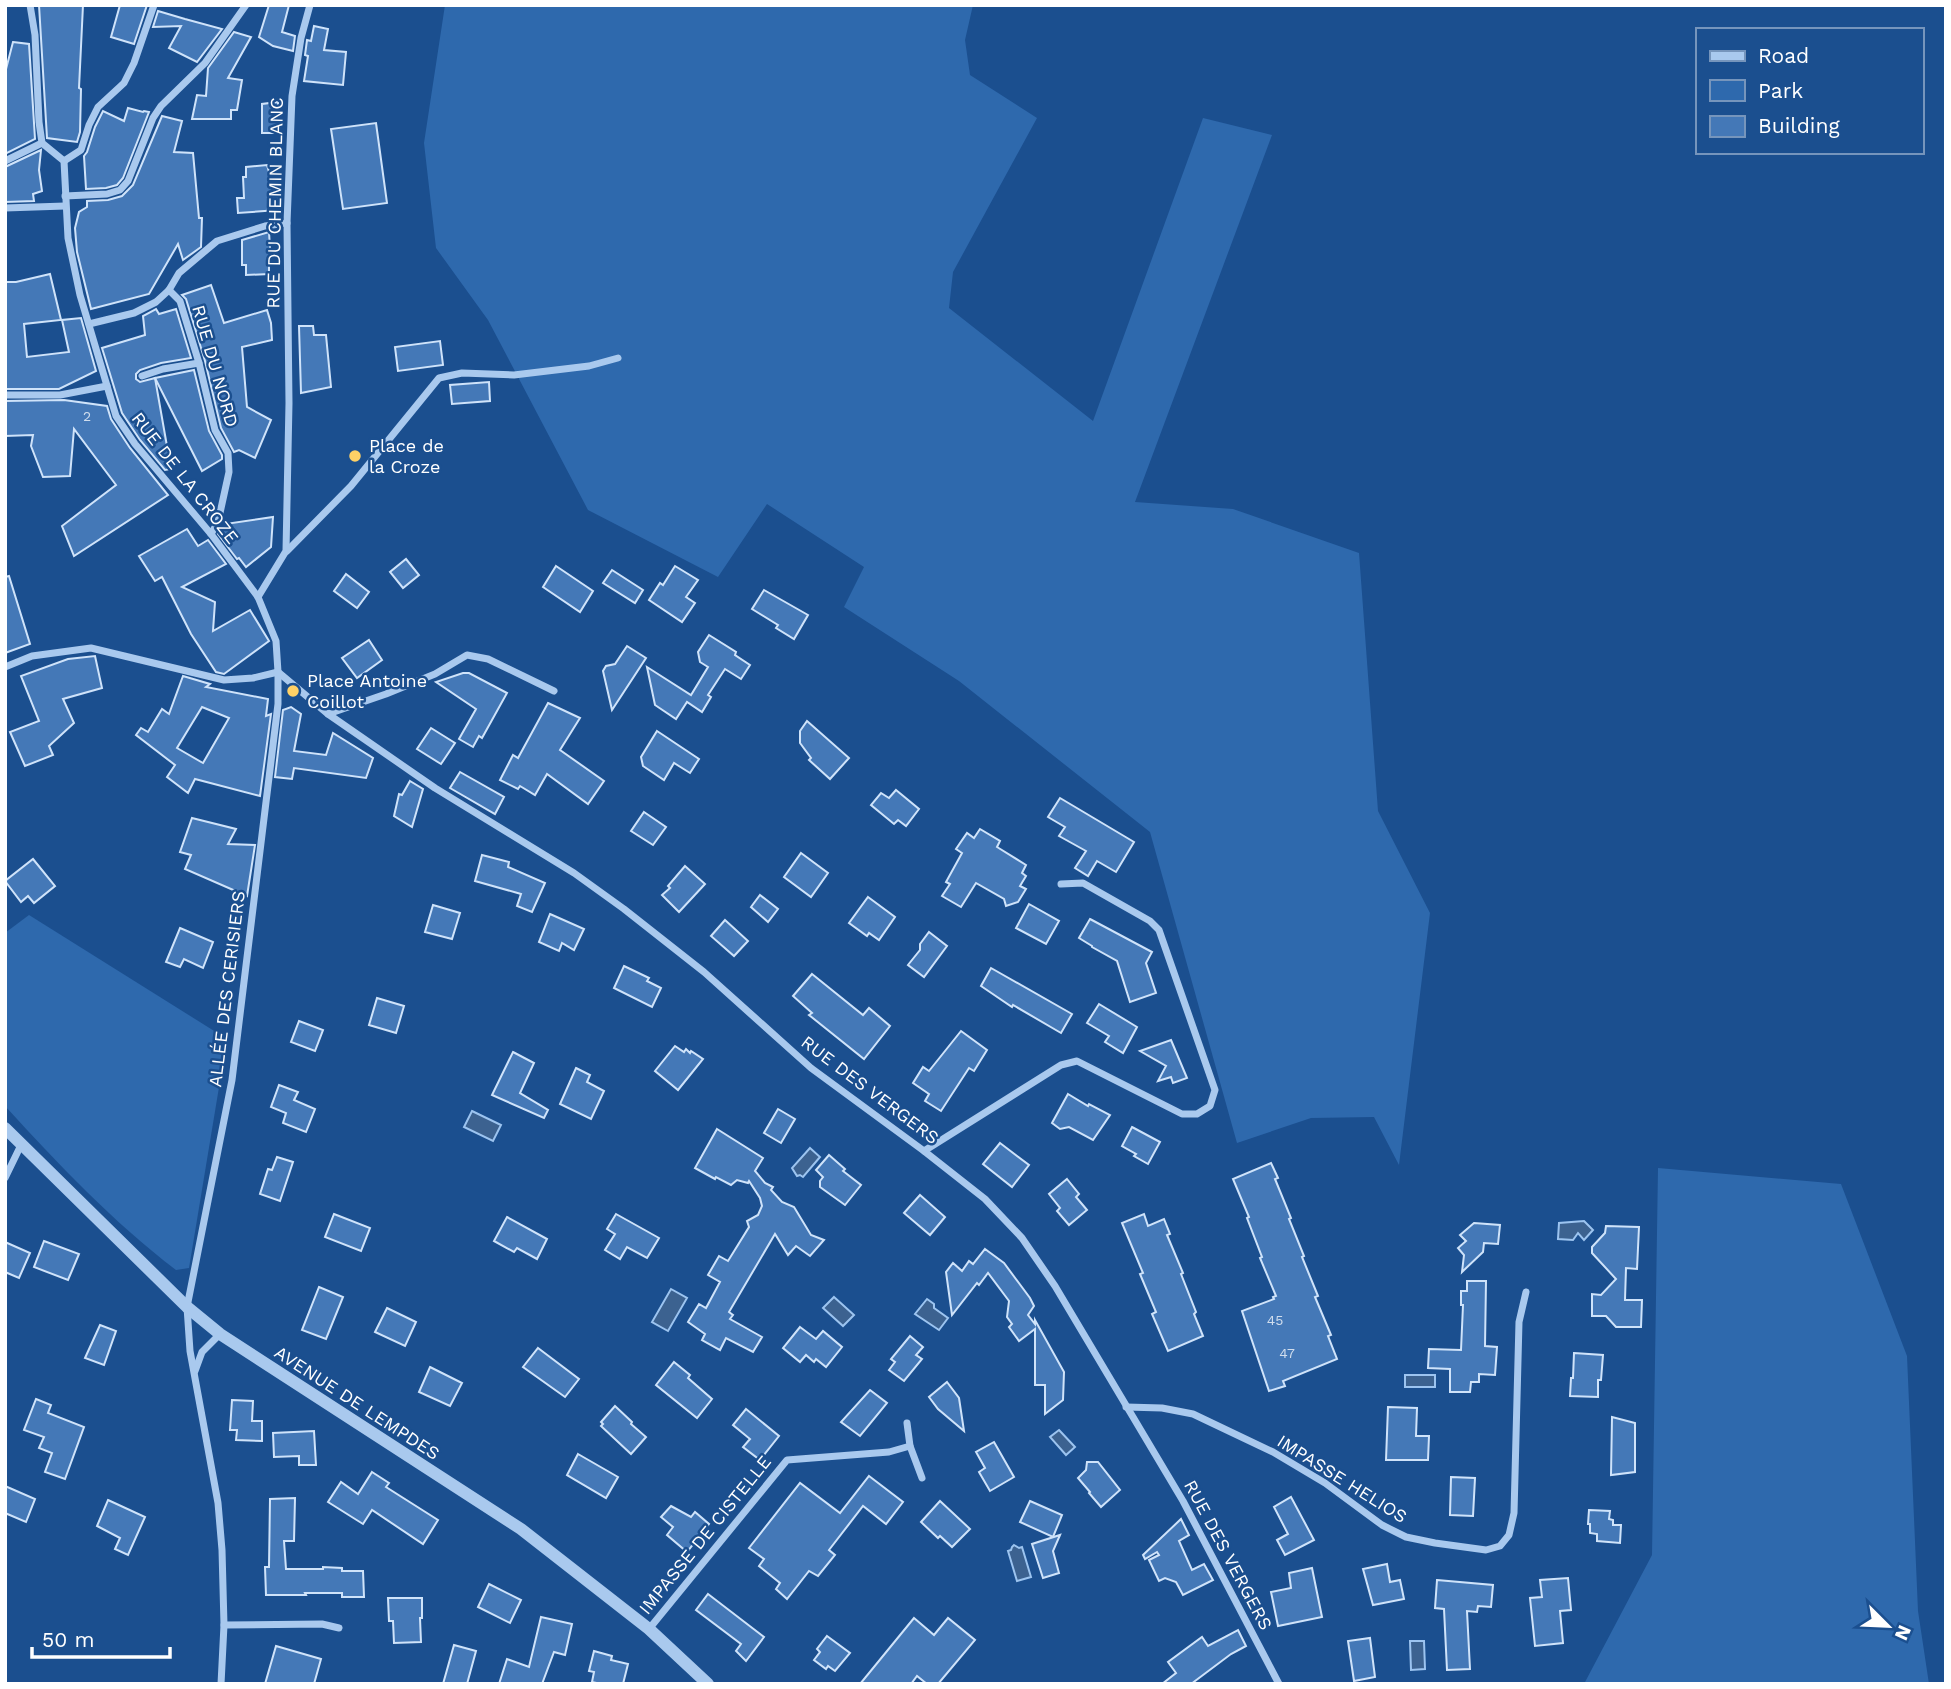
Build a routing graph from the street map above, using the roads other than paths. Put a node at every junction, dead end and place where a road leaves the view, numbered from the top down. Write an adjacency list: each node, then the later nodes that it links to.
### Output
1 (30, 5): 5 (street)
2 (154, 5): 7 (street)
3 (246, 5): 8 (street)
4 (310, 5): 11 (street, RUE DU CHEMIN BLANC)
5 (42, 143): 6 (street); 7 (street)
6 (5, 161)
7 (64, 161): 8 (street, RUE DE LA CROZE)
8 (65, 196): 9 (street, RUE DE LA CROZE)
9 (65, 206): 10 (street); 13 (street, RUE DE LA CROZE)
10 (5, 208)
11 (288, 223): 12 (street); 20 (street, RUE DU CHEMIN BLANC)
12 (169, 290): 13 (street); 15 (street, RUE DU NORD)
13 (89, 324): 17 (street, RUE DE LA CROZE)
14 (618, 358): 20 (street)
15 (199, 363): 16 (street); 19 (street, RUE DU NORD)
16 (142, 376)
17 (107, 386): 18 (street); 19 (street, RUE DE LA CROZE)
18 (5, 395)
19 (211, 534): 21 (street, RUE DE LA CROZE)
20 (286, 551): 21 (street)
21 (257, 597): 23 (street)
22 (5, 667): 23 (street)
23 (278, 673): 25 (street, RUE DES VERGERS); 32 (street, ALLÉE DES CERISIERS)
24 (554, 691): 25 (street)
25 (328, 714): 29 (street, RUE DES VERGERS)
26 (1061, 884): 29 (street)
27 (5, 1128): 28 (street, AVENUE DE LEMPDES)
28 (21, 1145): 30 (street); 32 (street, AVENUE DE LEMPDES)
29 (924, 1151): 35 (street, RUE DES VERGERS)
30 (5, 1178)
31 (1526, 1292): 35 (street, IMPASSE HELIOS)
32 (187, 1307): 33 (street, AVENUE DE LEMPDES); 34 (street, ALLÉE DES CERISIERS)
33 (220, 1334): 34 (street); 41 (street, AVENUE DE LEMPDES)
34 (195, 1372): 39 (street, ALLÉE DES CERISIERS)
35 (1126, 1407): 44 (street, RUE DES VERGERS)
36 (907, 1423): 37 (street)
37 (910, 1446): 38 (street); 41 (street, IMPASSE DE CISTELLE)
38 (922, 1478)
39 (224, 1625): 40 (street); 42 (street, ALLÉE DES CERISIERS)
40 (339, 1628)
41 (649, 1629): 43 (street, AVENUE DE LEMPDES)
42 (221, 1684)
43 (708, 1684)
44 (1279, 1684)

